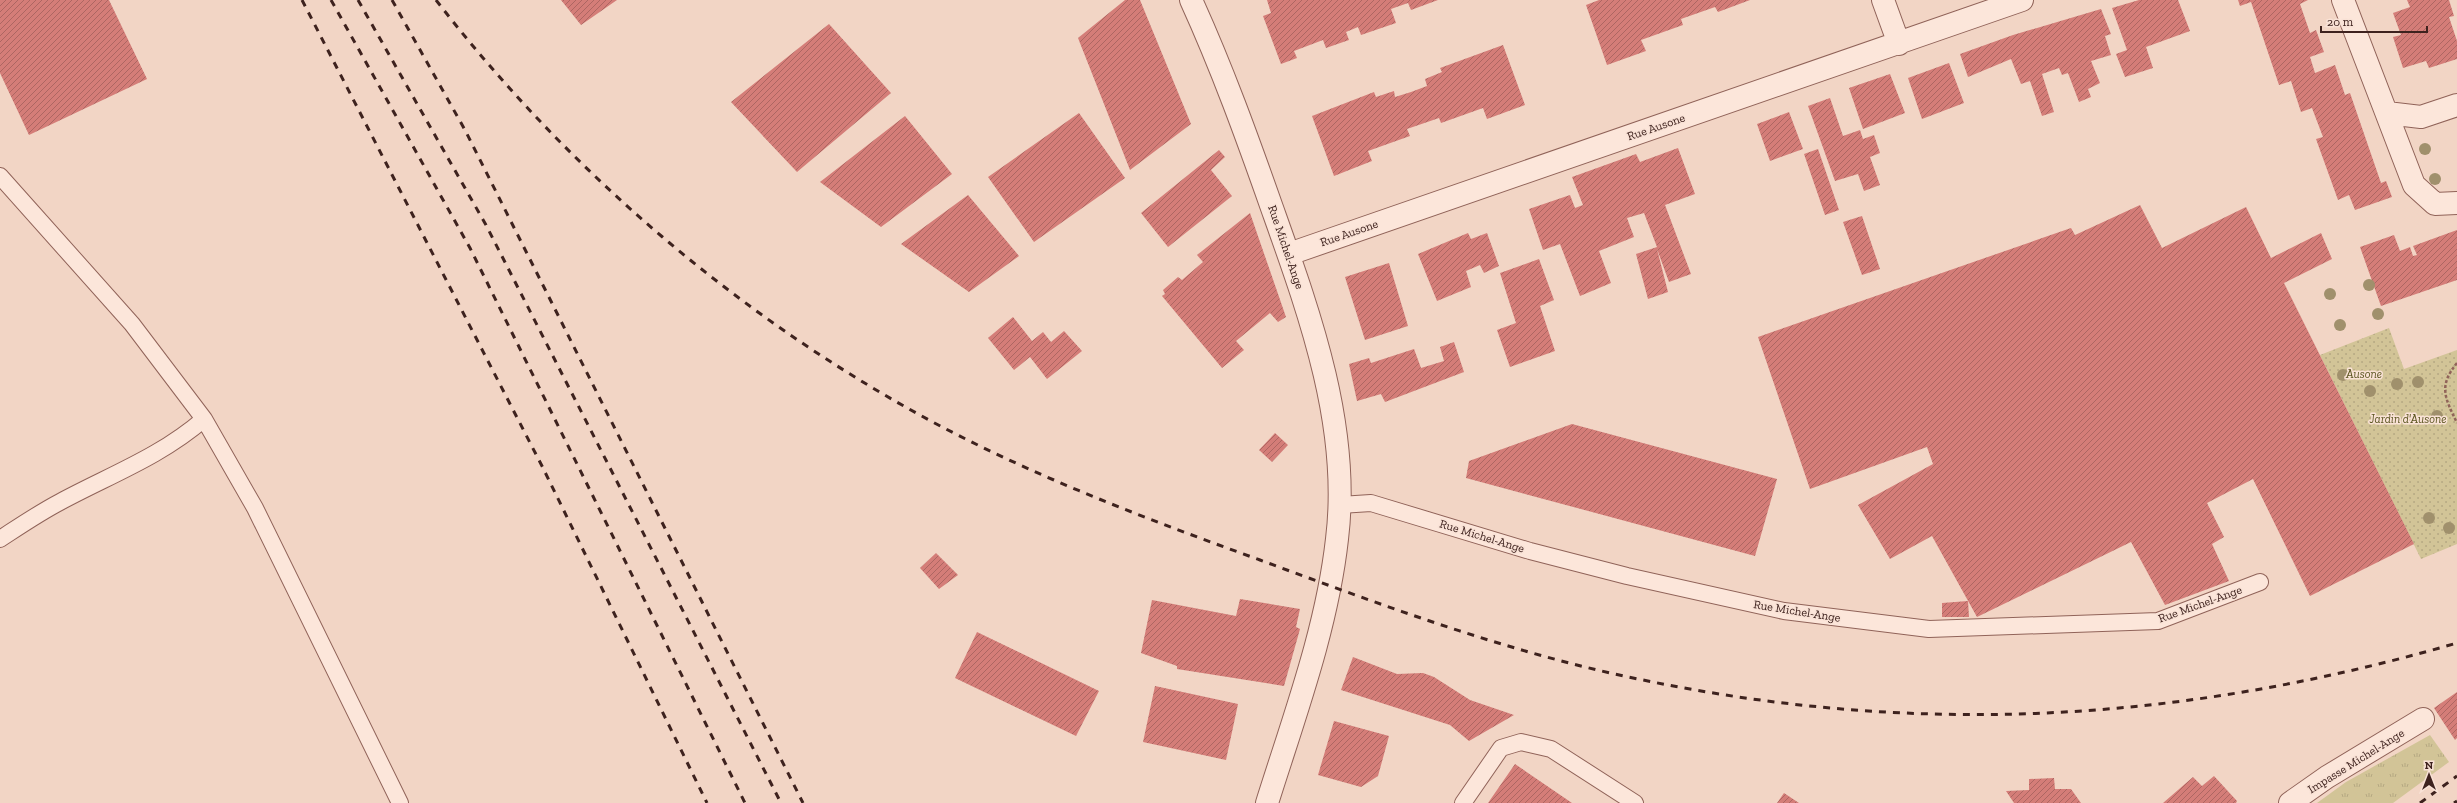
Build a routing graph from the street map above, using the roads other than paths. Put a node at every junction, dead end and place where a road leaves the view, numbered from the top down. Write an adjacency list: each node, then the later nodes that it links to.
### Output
1 (1191, 0): 10 (street, Rue Michel-Ange)
2 (1883, 0): 5 (street)
3 (2022, 0): 5 (street, Rue Ausone)
4 (2343, 0): 7 (street)
5 (1899, 44): 10 (street, Rue Ausone)
6 (2457, 105): 7 (street)
7 (2387, 113): 9 (street)
8 (0, 176): 11 (lane)
9 (2457, 203)
10 (1289, 254): 12 (street, Rue Michel-Ange)
11 (204, 419): 13 (lane); 16 (lane)
12 (1340, 505): 14 (lane, Rue Michel-Ange); 17 (street, Rue Michel-Ange)
13 (0, 539)
14 (2260, 582)
15 (2423, 719): 20 (street, Impasse Michel-Ange)
16 (400, 803)
17 (1267, 803)
18 (1463, 803): 19 (lane)
19 (1635, 803)
20 (2290, 803)

